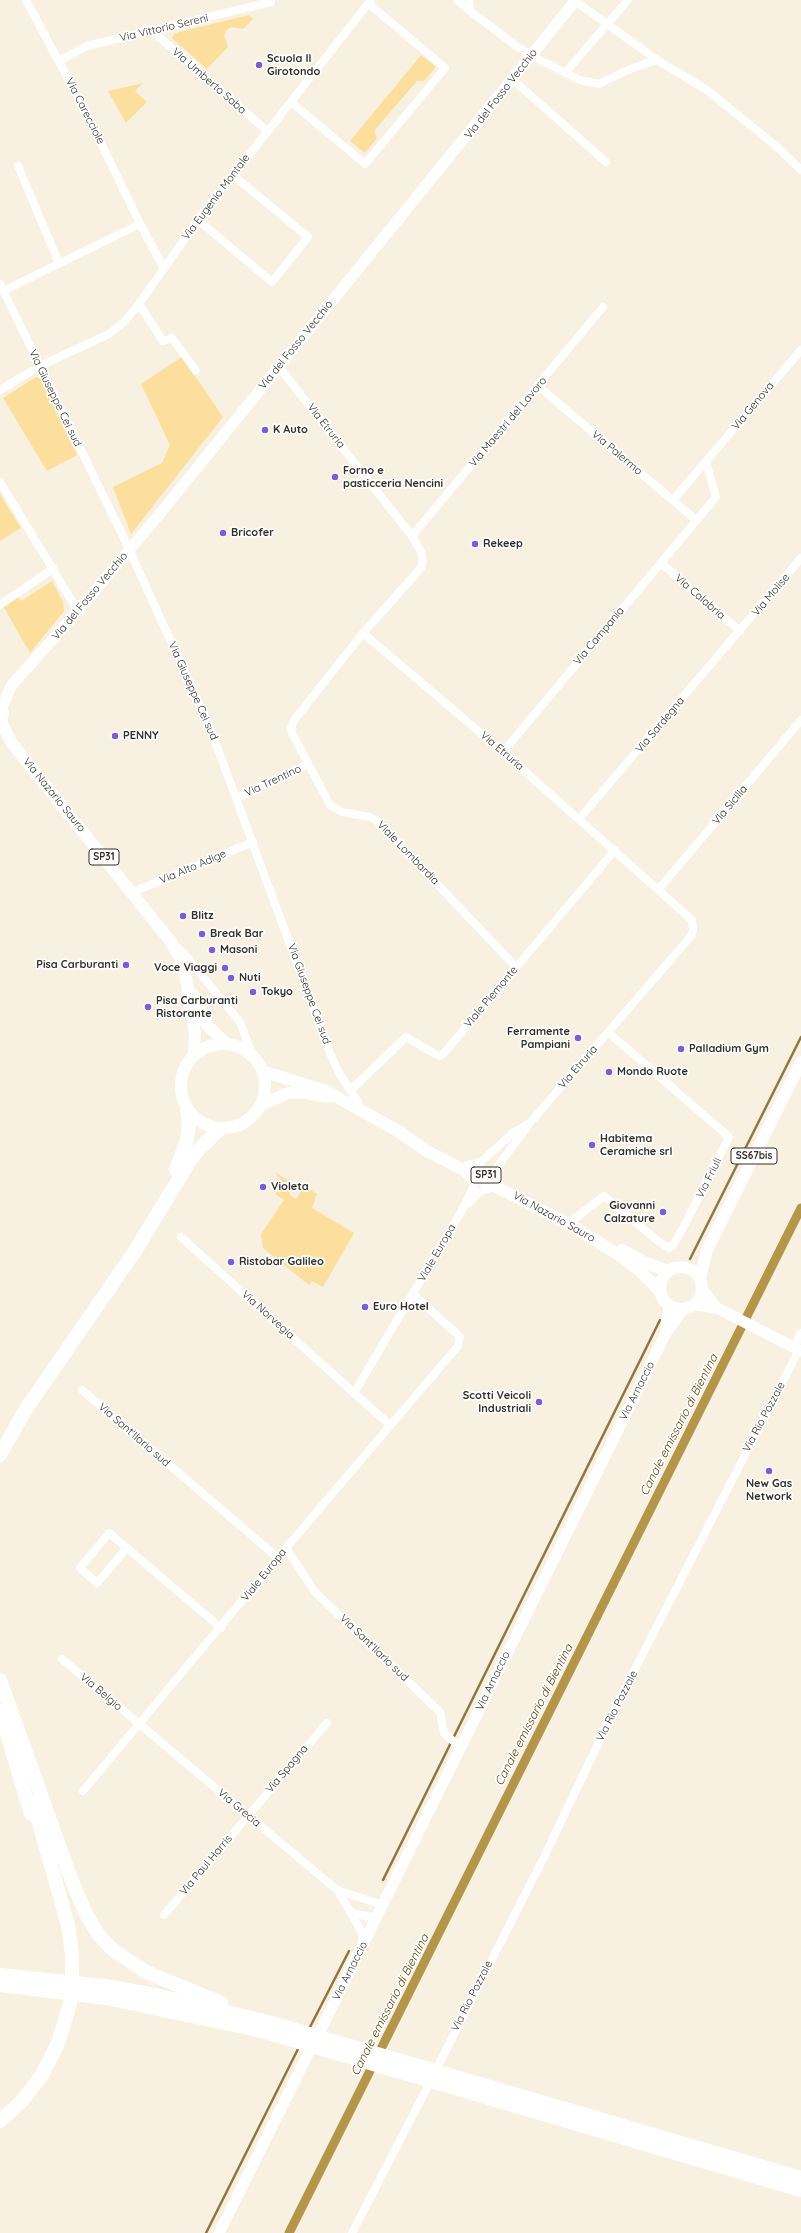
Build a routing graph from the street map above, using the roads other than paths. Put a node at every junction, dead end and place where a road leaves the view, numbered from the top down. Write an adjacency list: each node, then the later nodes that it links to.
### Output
1 (26, 0): 13 (street, Via Carecciole)
2 (457, 0): 8 (street)
3 (469, 0): 8 (street)
4 (575, 0): 9 (street); 11 (main road, Via del Fosso Vecchio)
5 (628, 0): 9 (street)
6 (271, 2): 10 (street, Via Vittorio Sereni)
7 (370, 2): 16 (street, Via Eugenio Montale); 16 (street)
8 (470, 11): 11 (street)
9 (607, 25): 12 (street); 14 (street)
10 (152, 31): 13 (street, Via Vittorio Sereni); 17 (street, Via Umberto Saba)
11 (531, 55): 14 (street); 15 (main road, Via del Fosso Vecchio)
12 (657, 60): 14 (street); 20 (street)
13 (60, 61): 23 (street, Via Carecciole)
14 (565, 73)
15 (512, 79): 18 (street); 31 (main road, Via del Fosso Vecchio)
16 (292, 102): 17 (street, Via Eugenio Montale)
17 (267, 132): 21 (street, Via Eugenio Montale)
18 (606, 162)
19 (18, 166): 24 (street)
20 (801, 170)
21 (233, 174): 22 (street, Via Eugenio Montale); 22 (street)
22 (198, 220): 25 (street, Via Eugenio Montale)
23 (140, 224): 24 (street); 25 (street, Via Carecciole)
24 (59, 263): 26 (street)
25 (164, 268): 27 (street, Via Eugenio Montale)
26 (2, 287): 30 (street, Via Giuseppe Cei sud)
27 (139, 304): 30 (street, Via Eugenio Montale); 32 (street)
28 (603, 307): 33 (street, Via Maestri del Lavoro)
29 (801, 350): 35 (street, Via Genova)
30 (40, 366): 34 (street, Via Eugenio Montale); 40 (street, Via Giuseppe Cei sud)
31 (279, 367): 39 (street, Via Etruria); 40 (main road, Via del Fosso Vecchio)
32 (196, 371)
33 (538, 386): 37 (street, Via Palermo); 39 (street, Via Maestri del Lavoro)
34 (0, 390)
35 (706, 462): 37 (street, Via Genova); 38 (street)
36 (0, 482): 43 (street)
37 (673, 500): 38 (street, Via Palermo)
38 (696, 520): 42 (street, Via Campania)
39 (412, 536): 47 (street, Via Etruria)
40 (128, 551): 45 (main road, Via del Fosso Vecchio); 57 (street, Via Giuseppe Cei sud)
41 (801, 558): 46 (street, Via Molise)
42 (661, 563): 46 (street, Via Calabria); 55 (street, Via Campania)
43 (54, 568): 44 (street); 45 (street)
44 (0, 605)
45 (78, 611): 48 (main road, Via del Fosso Vecchio)
46 (740, 631): 58 (street, Via Sardegna)
47 (363, 633): 55 (street, Via Etruria); 56 (street, Viale Lombardia)
48 (12, 686): 49 (main road, Via del Fosso Vecchio); 50 (main road, Via del Fosso Vecchio)
49 (0, 692)
50 (1, 706): 52 (main road, Via Nazario Sauro / SP31)
51 (801, 720): 61 (street, Via Sicilia)
52 (1, 723): 54 (main road, Via Nazario Sauro / SP31)
53 (0, 736): 54 (main road, Via Nazario Sauro / SP31)
54 (11, 742): 62 (main road, Via Nazario Sauro / SP31)
55 (503, 752): 58 (street, Via Etruria)
56 (308, 764): 57 (street, Via Trentino); 64 (street, Viale Lombardia)
57 (237, 798): 59 (street, Via Giuseppe Cei sud)
58 (580, 819): 60 (street, Via Etruria)
59 (252, 842): 62 (street, Via Alto Adige); 72 (street, Via Giuseppe Cei sud)
60 (615, 850): 61 (street, Via Etruria); 64 (street, Viale Piemonte)
61 (659, 889): 66 (street, Via Etruria)
62 (133, 892): 63 (main road, Via Nazario Sauro / SP31)
63 (171, 942): 65 (main road, Via Nazario Sauro / SP31); 69 (street, Via Nazario Sauro)
64 (516, 967): 72 (street, Viale Piemonte)
65 (186, 978): 67 (main road, Via Nazario Sauro); 68 (main road, Via Nazario Sauro / SP31)
66 (609, 1033): 77 (street, Via Etruria); 84 (street, Via Friuli)
67 (227, 1044): 68 (main road, Via Nazario Sauro); 69 (main road, Via Nazario Sauro)
68 (194, 1055): 75 (main road, Via Nazario Sauro)
69 (253, 1057): 71 (main road, Via Nazario Sauro)
70 (801, 1062): 86 (main road, SS67bis)
71 (262, 1071): 73 (main road, Via Nazario Sauro / SP31); 74 (main road, Via Nazario Sauro)
72 (352, 1089): 76 (street, Via Giuseppe Cei sud)
73 (339, 1100): 74 (main road, Via Nazario Sauro); 76 (main road, Via Nazario Sauro / SP31)
74 (261, 1105): 78 (main road, Via Nazario Sauro)
75 (187, 1110): 78 (main road); 101 (highway)
76 (359, 1110): 79 (main road, Via Nazario Sauro / SP31)
77 (529, 1124): 81 (street, Via Etruria); 82 (street, Via Etruria)
78 (220, 1129): 102 (highway)
79 (398, 1131): 80 (main road, Via Nazario Sauro / SP31); 81 (main road, Via Nazario Sauro / SP31)
80 (442, 1158): 82 (main road, Via Nazario Sauro / SP31); 83 (street, Viale Europa)
81 (467, 1165): 82 (main road, Via Nazario Sauro / SP31)
82 (497, 1184): 83 (street, Viale Europa); 84 (main road, Via Nazario Sauro / SP31); 90 (main road, Via Nazario Sauro / SP31)
83 (461, 1212): 91 (street, Viale Europa)
84 (573, 1220): 88 (main road, Via Nazario Sauro / SP31)
85 (181, 1237): 99 (street, Via Norvegia)
86 (707, 1250): 87 (main road, SS67bis); 89 (main road, SS67bis)
87 (689, 1268): 88 (main road); 89 (main road)
88 (668, 1271): 90 (main road)
89 (701, 1284): 93 (main road, SS67bis); 94 (main road)
90 (660, 1291): 92 (main road)
91 (413, 1294): 99 (street, Viale Europa); 100 (street, Viale Europa)
92 (669, 1305): 93 (main road); 95 (main road, Via Arnaccio / SS67bis)
93 (689, 1307): 94 (main road); 95 (main road, Via Arnaccio / SS67bis)
94 (720, 1309): 97 (main road)
95 (666, 1333): 113 (main road, Via Arnaccio / SS67bis)
96 (801, 1333): 97 (street, Via Rio Pozzale)
97 (798, 1350): 125 (street, Via Rio Pozzale)
98 (82, 1390): 105 (street, Via Sant'Ilario sud)
99 (354, 1393): 100 (street)
100 (390, 1426): 104 (street, Viale Europa)
101 (0, 1444)
102 (0, 1455)
103 (127, 1548): 103 (street); 106 (street)
104 (286, 1548): 105 (street, Viale Europa); 113 (street, Via Sant'Ilario sud)
105 (278, 1558): 106 (street, Viale Europa)
106 (221, 1628): 112 (street, Viale Europa)
107 (62, 1659): 112 (street, Via Belgio)
108 (0, 1680): 122 (highway)
109 (0, 1689): 110 (highway)
110 (0, 1711)
111 (327, 1723): 115 (street, Via Spagna)
112 (140, 1725): 114 (street, Viale Europa); 115 (street, Via Grecia)
113 (458, 1745): 117 (main road, Via Arnaccio / SS67bis)
114 (83, 1791)
115 (248, 1816): 116 (street, Via Grecia); 118 (street, Via Paul Harris)
116 (337, 1890): 117 (street, Via Grecia); 119 (street, Via Grecia)
117 (377, 1910): 119 (street); 120 (main road, Via Arnaccio / SS67bis)
118 (164, 1915)
119 (355, 1915): 120 (street, Via Grecia)
120 (363, 1944): 123 (main road, Via Arnaccio / SS67bis)
121 (0, 1982): 122 (highway); 128 (highway)
122 (268, 2022): 128 (highway)
123 (321, 2029)
124 (308, 2054): 132 (main road)
125 (438, 2064)
126 (427, 2088): 133 (street)
127 (0, 2113): 129 (highway)
128 (585, 2120): 130 (highway); 131 (highway)
129 (0, 2121)
130 (801, 2178)
131 (801, 2190)
132 (219, 2233)
133 (352, 2233)

